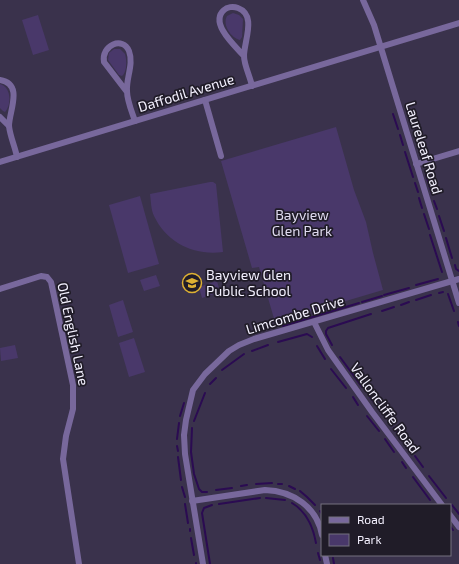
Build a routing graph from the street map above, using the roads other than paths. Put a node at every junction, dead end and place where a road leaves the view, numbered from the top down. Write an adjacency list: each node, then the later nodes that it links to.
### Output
1 (363, 0): 3 (street, Laureleaf Road)
2 (459, 23): 3 (street, Daffodil Avenue)
3 (380, 47): 6 (street, Daffodil Avenue); 16 (street, Laureleaf Road)
4 (244, 56): 4 (street); 6 (street)
5 (0, 80): 11 (street)
6 (252, 86): 8 (street, Daffodil Avenue)
7 (127, 92): 7 (street); 10 (street)
8 (205, 100): 10 (street, Daffodil Avenue); 13 (street)
9 (0, 117): 11 (street)
10 (135, 121): 14 (street, Daffodil Avenue)
11 (9, 126): 14 (street)
12 (459, 151): 16 (street)
13 (221, 156)
14 (17, 157): 15 (street, Daffodil Avenue)
15 (0, 162)
16 (416, 164): 18 (street, Laureleaf Road)
17 (459, 278): 18 (street, Limcombe Drive)
18 (452, 281): 20 (street, Laureleaf Road); 21 (street, Limcombe Drive)
19 (0, 289): 27 (street, Old English Lane)
20 (459, 303)
21 (314, 322): 22 (street, Limcombe Drive); 23 (street, Valloncliffe Road)
22 (192, 501): 26 (street); 28 (street, Limcombe Drive)
23 (441, 504)
24 (451, 516): 25 (street)
25 (459, 527)
26 (321, 532)
27 (79, 564)
28 (202, 564)

